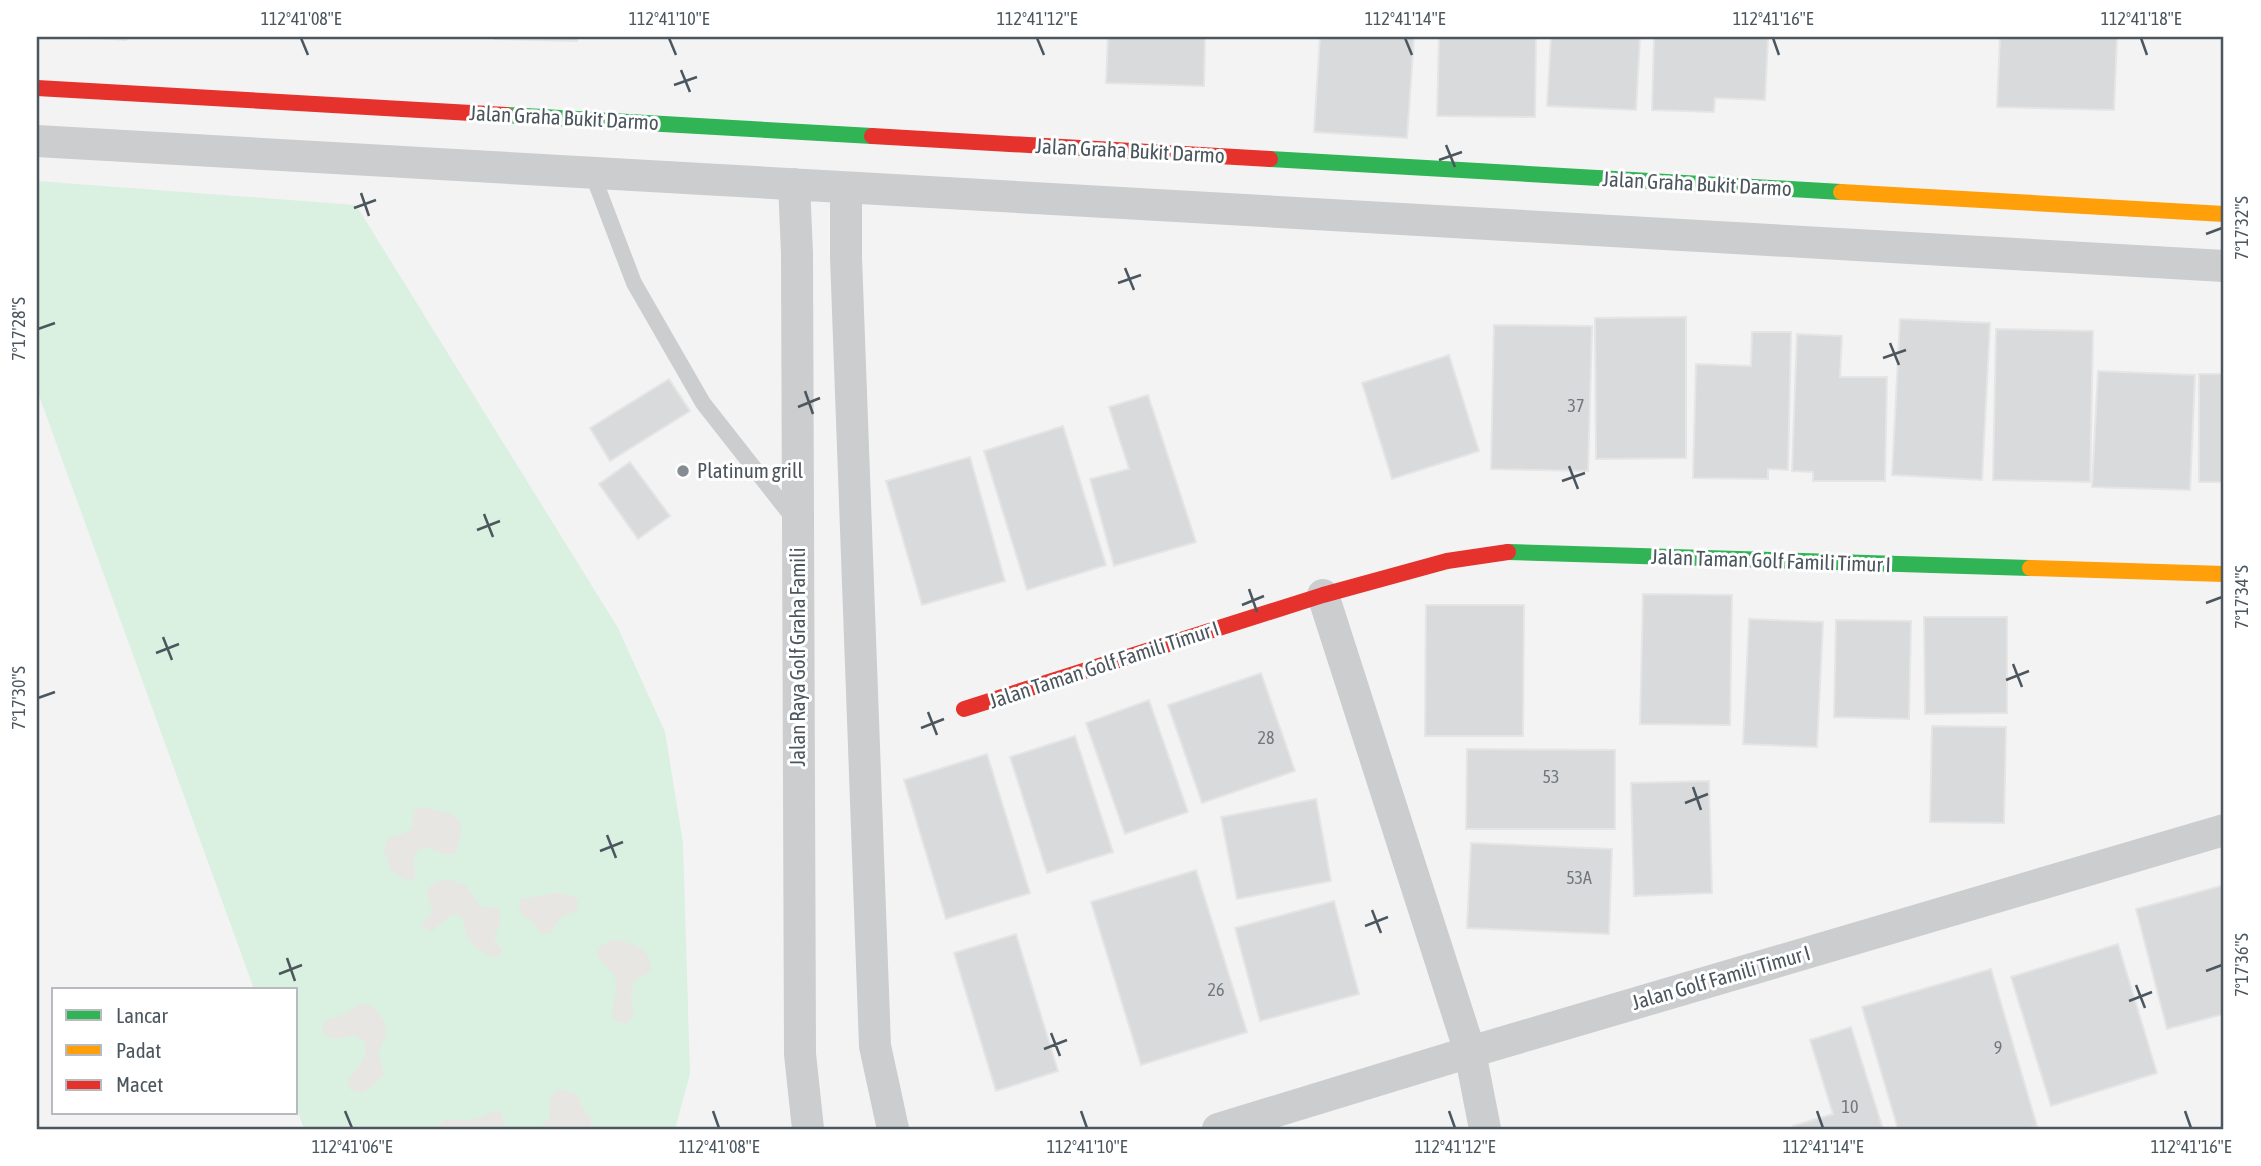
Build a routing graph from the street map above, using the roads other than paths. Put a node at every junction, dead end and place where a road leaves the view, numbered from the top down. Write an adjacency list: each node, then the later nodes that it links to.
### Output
1 (37, 88): 6 (street, Jalan Graha Bukit Darmo)
2 (37, 141): 3 (street)
3 (593, 173): 4 (street); 8 (lane)
4 (794, 184): 5 (street); 8 (street, Jalan Raya Golf Graha Famili)
5 (846, 188): 7 (street); 15 (street)
6 (2224, 214)
7 (2224, 266)
8 (798, 523): 14 (street, Jalan Raya Golf Graha Famili)
9 (2224, 574): 10 (street, Jalan Taman Golf Famili Timur I)
10 (1323, 595): 11 (street, Jalan Taman Golf Famili Timur I); 13 (street)
11 (964, 709)
12 (2224, 830): 13 (street, Jalan Golf Famili Timur I)
13 (1470, 1052): 16 (street, Jalan Golf Famili Timur I); 17 (street)
14 (808, 1129)
15 (894, 1129)
16 (1218, 1129)
17 (1485, 1129)

